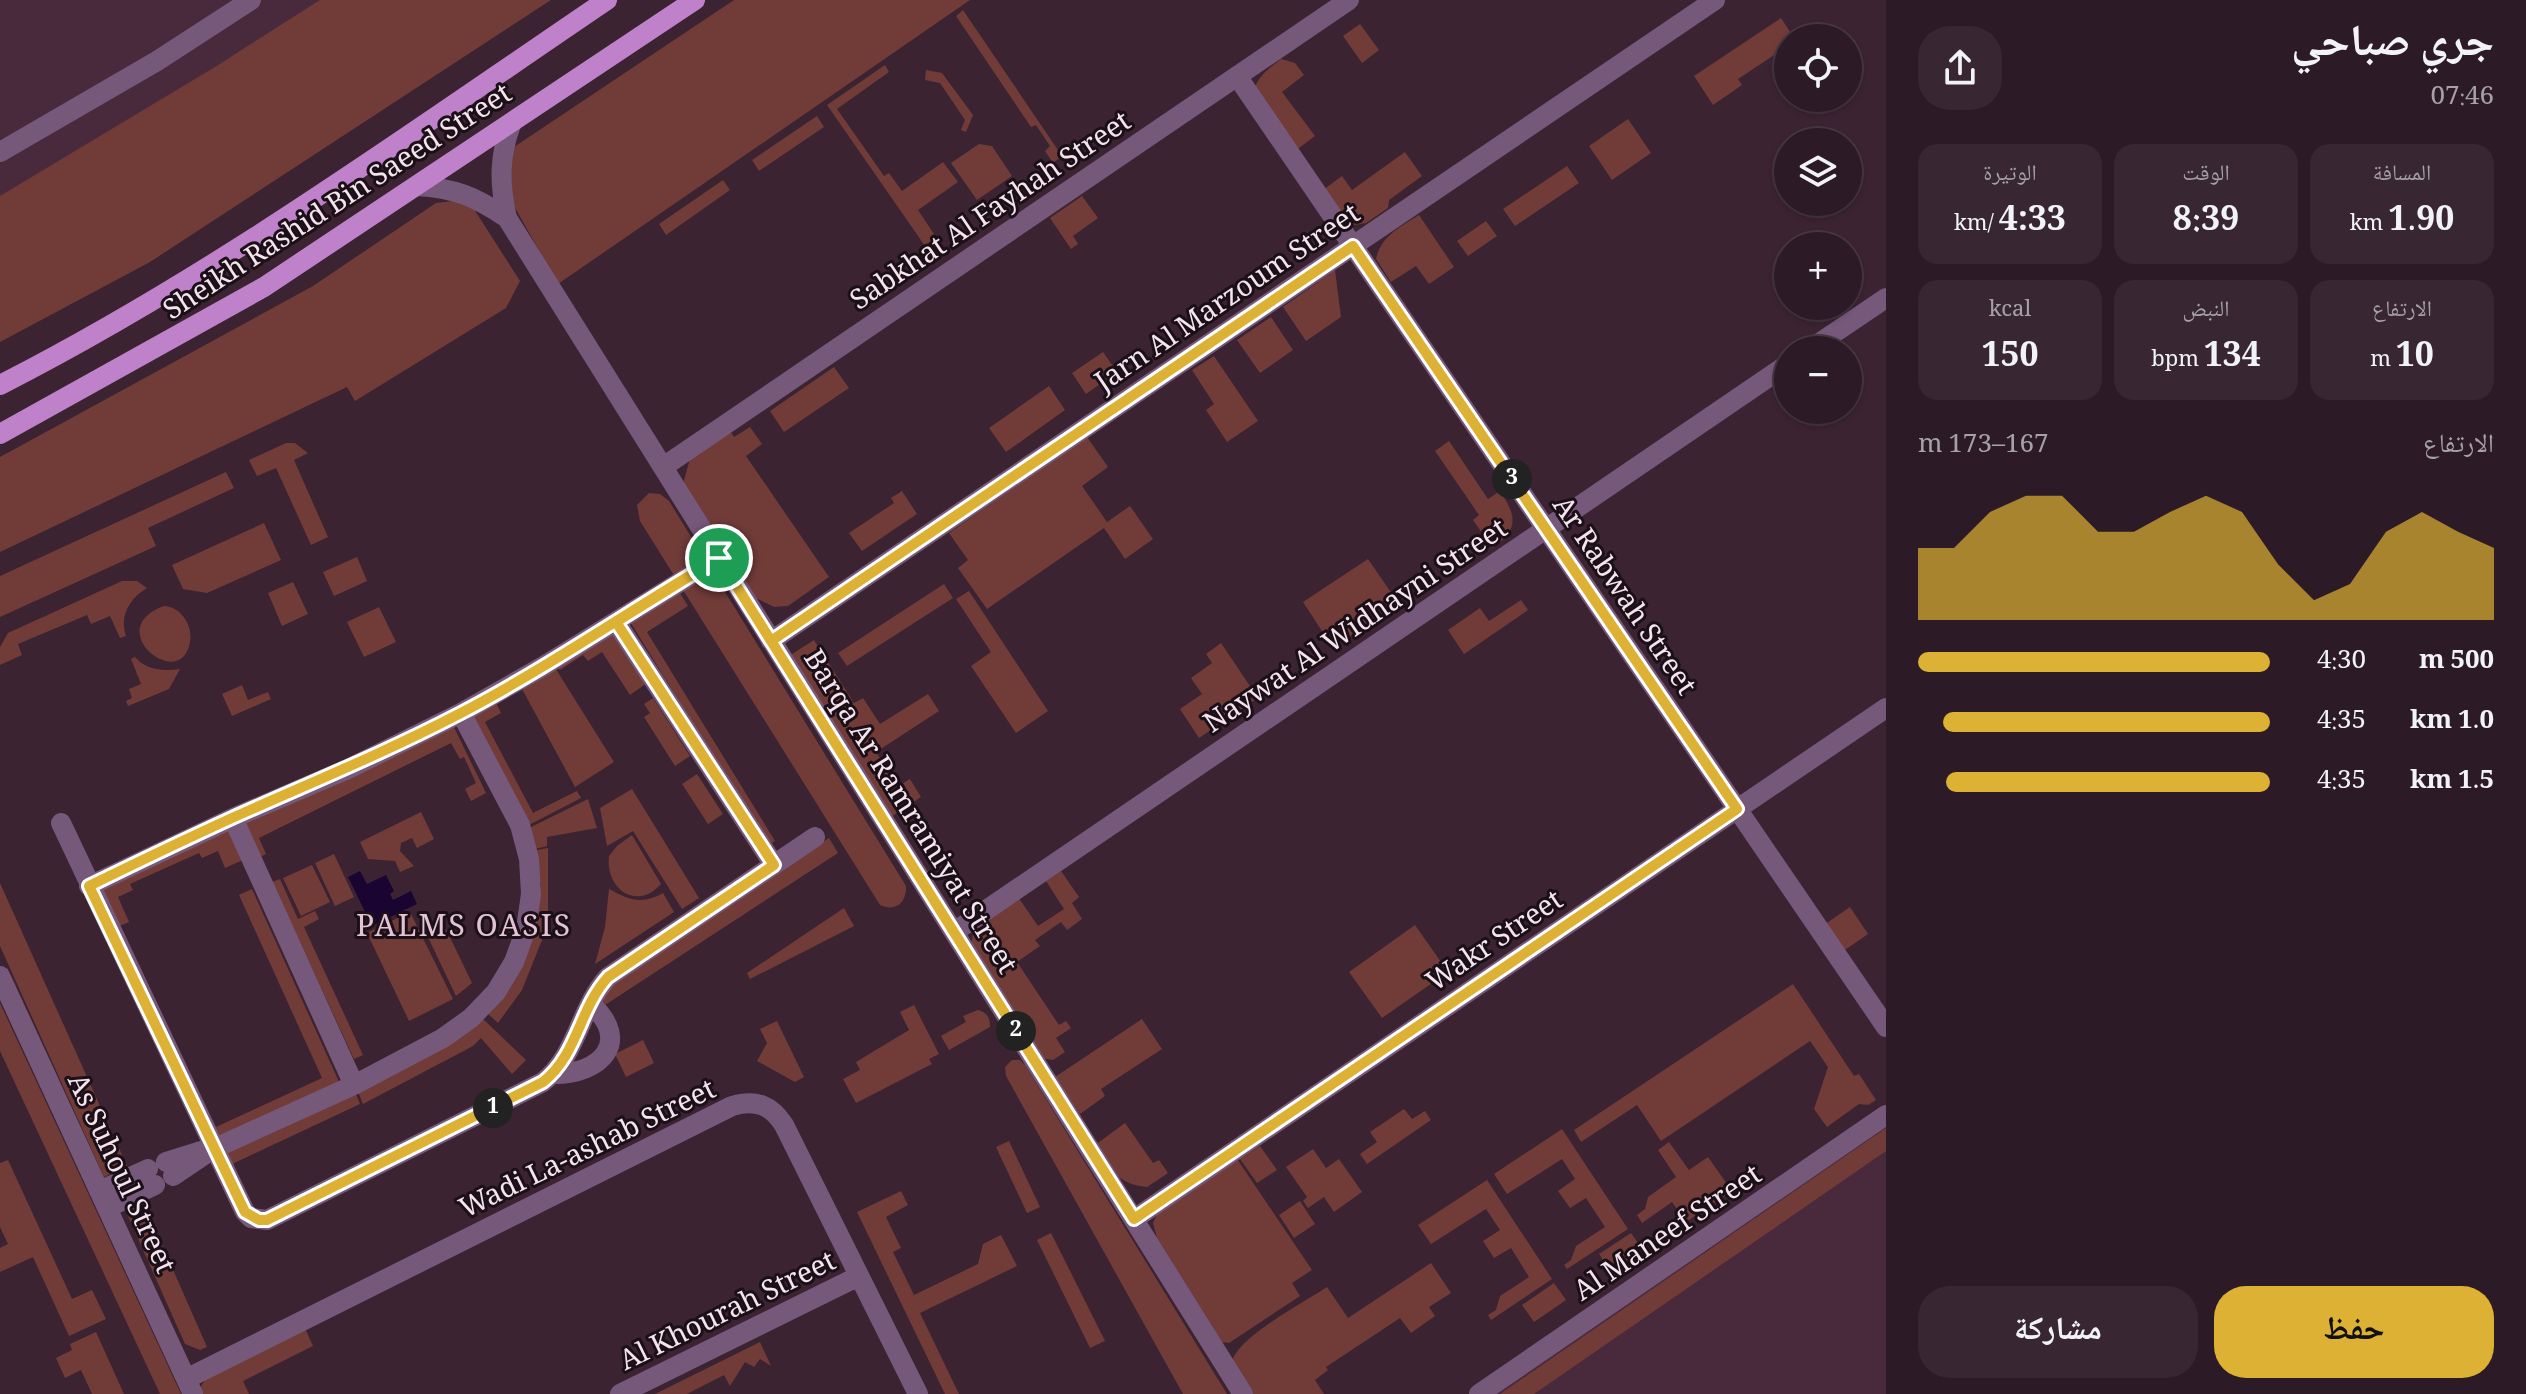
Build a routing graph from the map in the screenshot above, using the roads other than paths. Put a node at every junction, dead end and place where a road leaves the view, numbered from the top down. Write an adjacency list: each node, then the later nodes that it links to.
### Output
1 (251, 0): 8 (street)
2 (607, 0): 15 (main road, Sheikh Rashid Bin Saeed Street)
3 (695, 0): 7 (main road, Sheikh Rashid Bin Saeed Street)
4 (1349, 0): 6 (street, Sabkhat Al Fayhah Street)
5 (1715, 0): 11 (street, Jarn Al Marzoum Street)
6 (1237, 76): 11 (street, Ar Rabwah Street); 17 (street, Sabkhat Al Fayhah Street)
7 (512, 122): 9 (main road, Sheikh Rashid Bin Saeed Street); 10 (street, Barqa Ar Ramramiyat Street)
8 (0, 152)
9 (417, 186): 10 (street, Barqa Ar Ramramiyat Street); 16 (main road, Sheikh Rashid Bin Saeed Street)
10 (507, 218): 17 (street, Barqa Ar Ramramiyat Street)
11 (1353, 246): 18 (street, Ar Rabwah Street); 21 (street, Jarn Al Marzoum Street)
12 (1886, 298): 13 (street)
13 (1830, 336)
14 (1774, 374): 18 (street, Naywat Al Widhayni Street)
15 (0, 385)
16 (0, 434)
17 (663, 467): 19 (street, Barqa Ar Ramramiyat Street)
18 (1546, 529): 24 (street, Ar Rabwah Street); 30 (street, Naywat Al Widhayni Street)
19 (719, 558): 20 (street); 21 (street, Barqa Ar Ramramiyat Street)
20 (616, 622): 23 (street); 28 (street)
21 (771, 641): 30 (street, Barqa Ar Ramramiyat Street)
22 (1886, 708): 24 (street, Wakr Street)
23 (461, 713): 25 (street); 35 (street)
24 (1737, 809): 33 (street, Ar Rabwah Street); 39 (street, Wakr Street)
25 (233, 818): 29 (street); 35 (street)
26 (61, 823): 29 (street)
27 (815, 837): 28 (street)
28 (774, 865): 32 (street)
29 (89, 886): 37 (street)
30 (954, 932): 39 (street, Barqa Ar Ramramiyat Street)
31 (0, 976): 38 (street, As Suhoul Street)
32 (591, 1004): 34 (street); 34 (street)
33 (1886, 1027)
34 (554, 1074): 37 (street)
35 (354, 1085): 37 (street)
36 (1886, 1115): 45 (street, Al Maneef Street)
37 (213, 1149): 38 (street)
38 (103, 1199): 41 (street, As Suhoul Street)
39 (1134, 1219): 44 (street, Barqa Ar Ramramiyat Street)
40 (859, 1276): 41 (street, Wadi La-ashab Street); 42 (street, Al Khourah Street); 43 (street, Wadi La-ashab Street)
41 (189, 1386)
42 (620, 1394)
43 (918, 1394)
44 (1243, 1394)
45 (1479, 1394)

